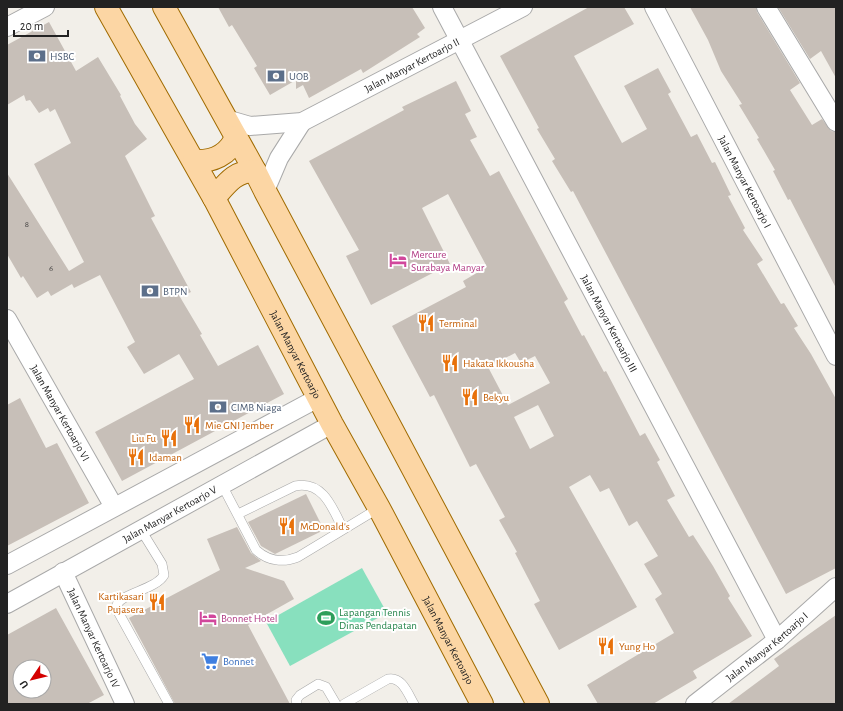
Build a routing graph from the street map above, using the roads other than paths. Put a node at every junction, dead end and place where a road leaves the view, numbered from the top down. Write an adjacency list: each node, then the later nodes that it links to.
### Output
1 (45, 7): 8 (street)
2 (106, 7): 13 (main road, Jalan Manyar Kertoarjo)
3 (164, 7): 12 (main road)
4 (442, 7): 9 (street, Jalan Manyar Kertoarjo III)
5 (523, 7): 9 (street, Jalan Manyar Kertoarjo II)
6 (654, 7): 18 (street, Jalan Manyar Kertoarjo I)
7 (766, 7): 11 (street)
8 (7, 27)
9 (460, 40): 10 (street, Jalan Manyar Kertoarjo II); 33 (street, Jalan Manyar Kertoarjo III)
10 (302, 122): 12 (street, Jalan Manyar Kertoarjo II); 15 (street, Jalan Manyar Kertoarjo II)
11 (836, 122)
12 (231, 128): 13 (main road); 14 (main road)
13 (194, 161): 16 (main road, Jalan Manyar Kertoarjo)
14 (255, 171): 15 (main road); 16 (main road)
15 (265, 191): 42 (main road)
16 (214, 198): 19 (main road, Jalan Manyar Kertoarjo)
17 (7, 319): 24 (street, Jalan Manyar Kertoarjo VI)
18 (836, 356)
19 (318, 398): 20 (main road, Jalan Manyar Kertoarjo); 21 (street)
20 (332, 424): 22 (street, Jalan Manyar Kertoarjo V); 25 (main road, Jalan Manyar Kertoarjo)
21 (254, 433): 22 (street); 24 (street)
22 (269, 459): 23 (street, Jalan Manyar Kertoarjo V)
23 (222, 485): 26 (lane); 28 (street, Jalan Manyar Kertoarjo V)
24 (114, 507): 29 (street)
25 (378, 508): 27 (lane); 41 (main road, Jalan Manyar Kertoarjo)
26 (238, 514): 27 (lane); 27 (lane)
27 (343, 529)
28 (140, 530): 30 (street, Jalan Manyar Kertoarjo V); 36 (lane)
29 (7, 565)
30 (63, 572): 32 (street, Jalan Manyar Kertoarjo V); 35 (street, Jalan Manyar Kertoarjo IV)
31 (836, 588): 33 (street, Jalan Manyar Kertoarjo I)
32 (7, 604)
33 (777, 640): 34 (street, Jalan Manyar Kertoarjo I)
34 (700, 703)
35 (124, 704)
36 (170, 704)
37 (296, 704): 38 (lane)
38 (336, 704)
39 (344, 704): 40 (lane)
40 (414, 704)
41 (482, 704)
42 (538, 704)

